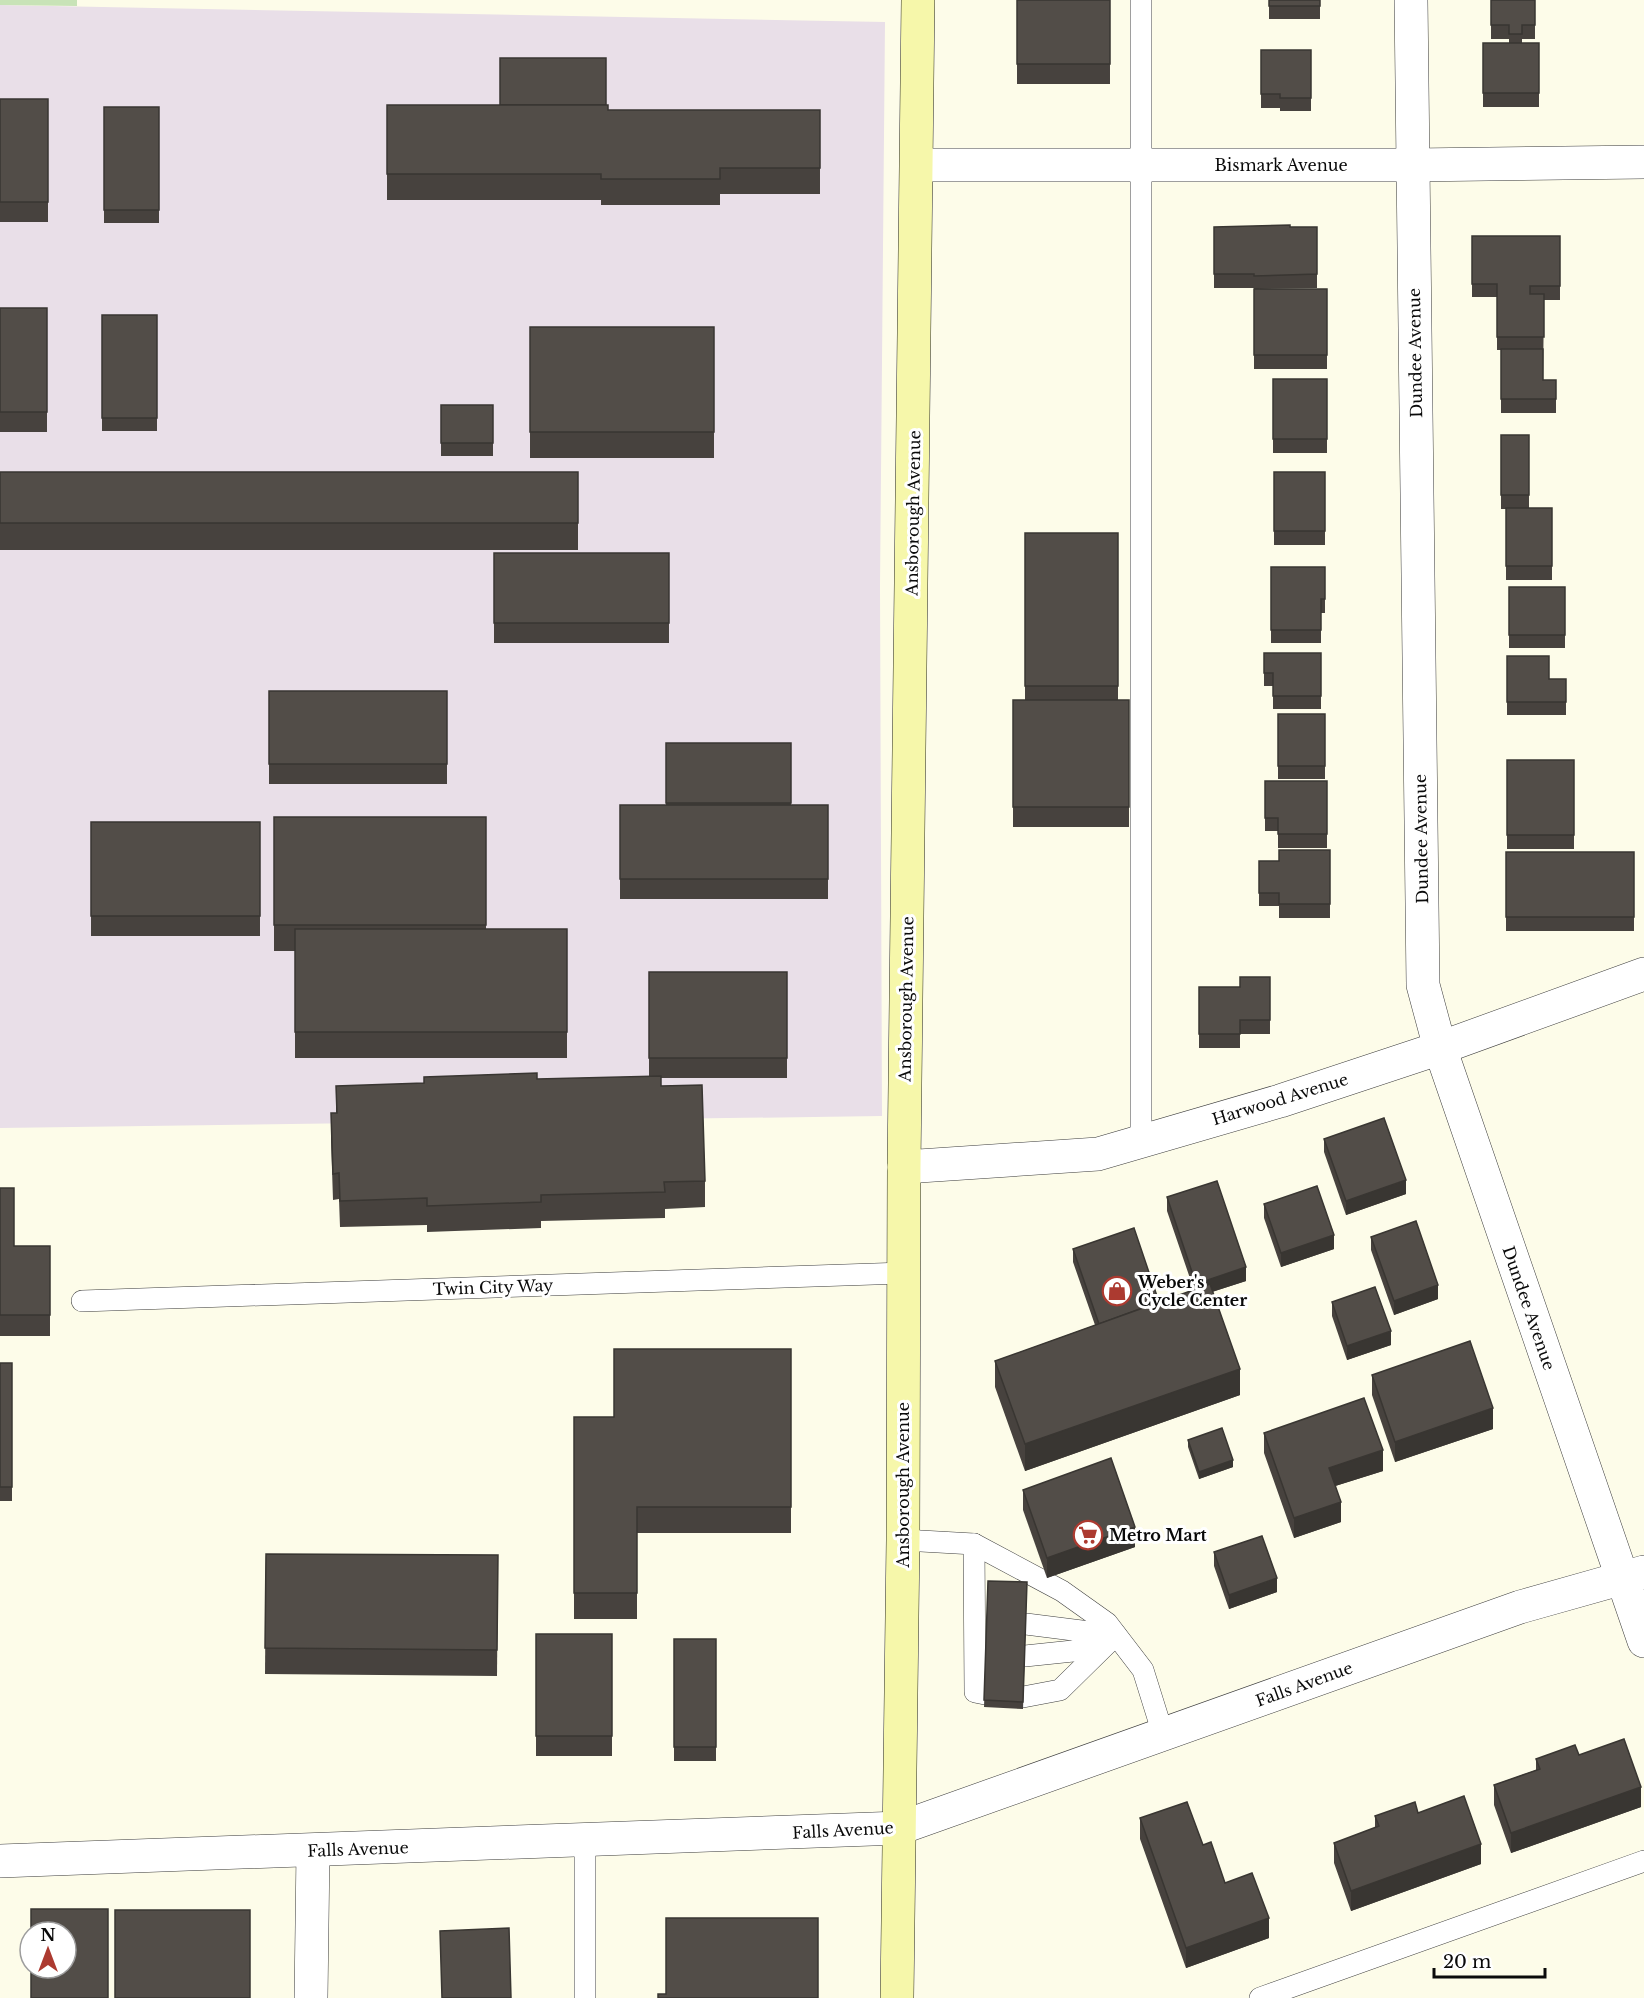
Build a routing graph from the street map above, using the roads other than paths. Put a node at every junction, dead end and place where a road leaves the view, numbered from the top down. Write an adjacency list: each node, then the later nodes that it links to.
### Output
1 (918, 0): 5 (main road, Ansborough Avenue)
2 (1141, 0): 6 (lane)
3 (1411, 0): 7 (street, Dundee Avenue)
4 (1644, 162): 7 (street, Bismark Avenue)
5 (917, 165): 6 (street, Bismark Avenue); 11 (main road, Ansborough Avenue)
6 (1142, 165): 7 (street, Bismark Avenue); 10 (lane)
7 (1413, 165): 9 (street, Dundee Avenue)
8 (1644, 974): 9 (street, Harwood Avenue)
9 (1440, 1048): 10 (street, Harwood Avenue); 16 (street, Dundee Avenue)
10 (1141, 1141): 11 (street, Harwood Avenue)
11 (904, 1167): 12 (main road, Ansborough Avenue)
12 (904, 1273): 13 (lane, Twin City Way); 14 (main road, Ansborough Avenue)
13 (82, 1301)
14 (903, 1540): 15 (lane); 24 (main road, Ansborough Avenue)
15 (974, 1544): 18 (lane); 21 (lane)
16 (1633, 1575): 19 (street, Dundee Avenue); 23 (street, Falls Avenue)
17 (1026, 1624): 18 (lane)
18 (1116, 1635): 20 (lane); 22 (lane); 23 (lane)
19 (1644, 1641)
20 (1024, 1656)
21 (985, 1694)
22 (1023, 1697)
23 (1163, 1734): 24 (street, Falls Avenue)
24 (900, 1828): 25 (street, Falls Avenue); 31 (main road, Ansborough Avenue)
25 (585, 1840): 26 (street, Falls Avenue); 30 (lane)
26 (312, 1851): 27 (street, Falls Avenue); 29 (street)
27 (0, 1861)
28 (1644, 1861): 32 (lane)
29 (311, 1998)
30 (585, 1998)
31 (897, 1998)
32 (1260, 1998)

